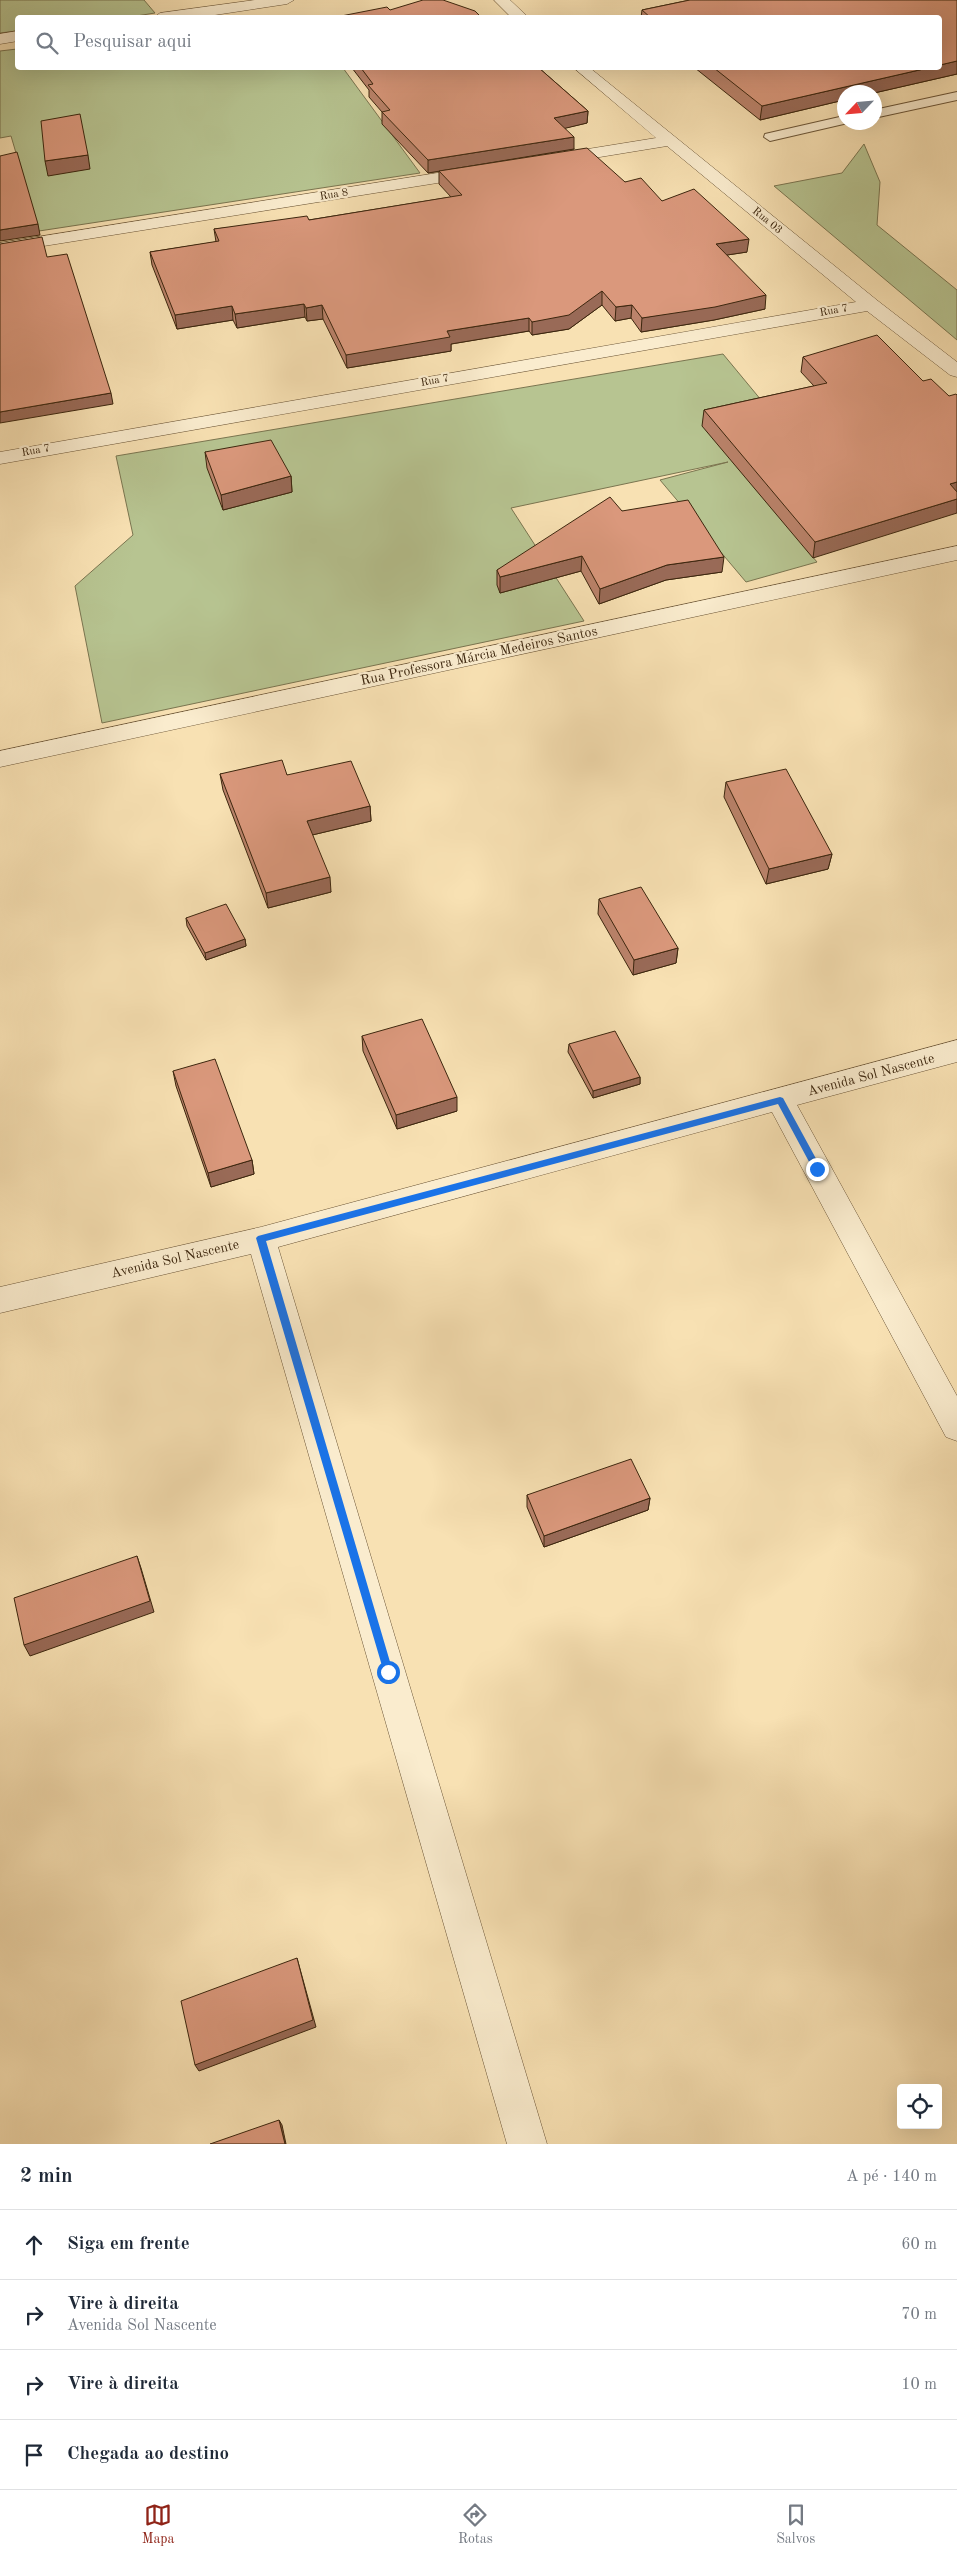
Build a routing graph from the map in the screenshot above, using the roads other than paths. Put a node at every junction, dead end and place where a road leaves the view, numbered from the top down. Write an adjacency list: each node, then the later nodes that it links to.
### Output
1 (182, 0): 4 (street)
2 (287, 0): 4 (street)
3 (501, 0): 6 (street)
4 (190, 14): 5 (street)
5 (182, 15)
6 (518, 15)
7 (15, 36): 8 (street)
8 (0, 39)
9 (583, 70): 14 (street, Rua 03)
10 (957, 96): 11 (lane)
11 (882, 112)
12 (837, 122): 13 (lane)
13 (770, 137)
14 (668, 142): 15 (street); 18 (street, Rua 03)
15 (541, 162)
16 (492, 170): 17 (street, Rua 8)
17 (0, 248)
18 (871, 305): 19 (street, Rua 03); 20 (street, Rua 7)
19 (957, 371)
20 (0, 458)
21 (957, 553): 22 (street, Rua Professora Márcia Medeiros Santos)
22 (0, 759)
23 (957, 1051): 24 (street, Avenida Sol Nascente)
24 (780, 1100): 25 (street, Avenida Sol Nascente); 27 (street)
25 (261, 1238): 26 (street, Avenida Sol Nascente); 28 (street)
26 (0, 1300)
27 (957, 1427)
28 (527, 2144)

